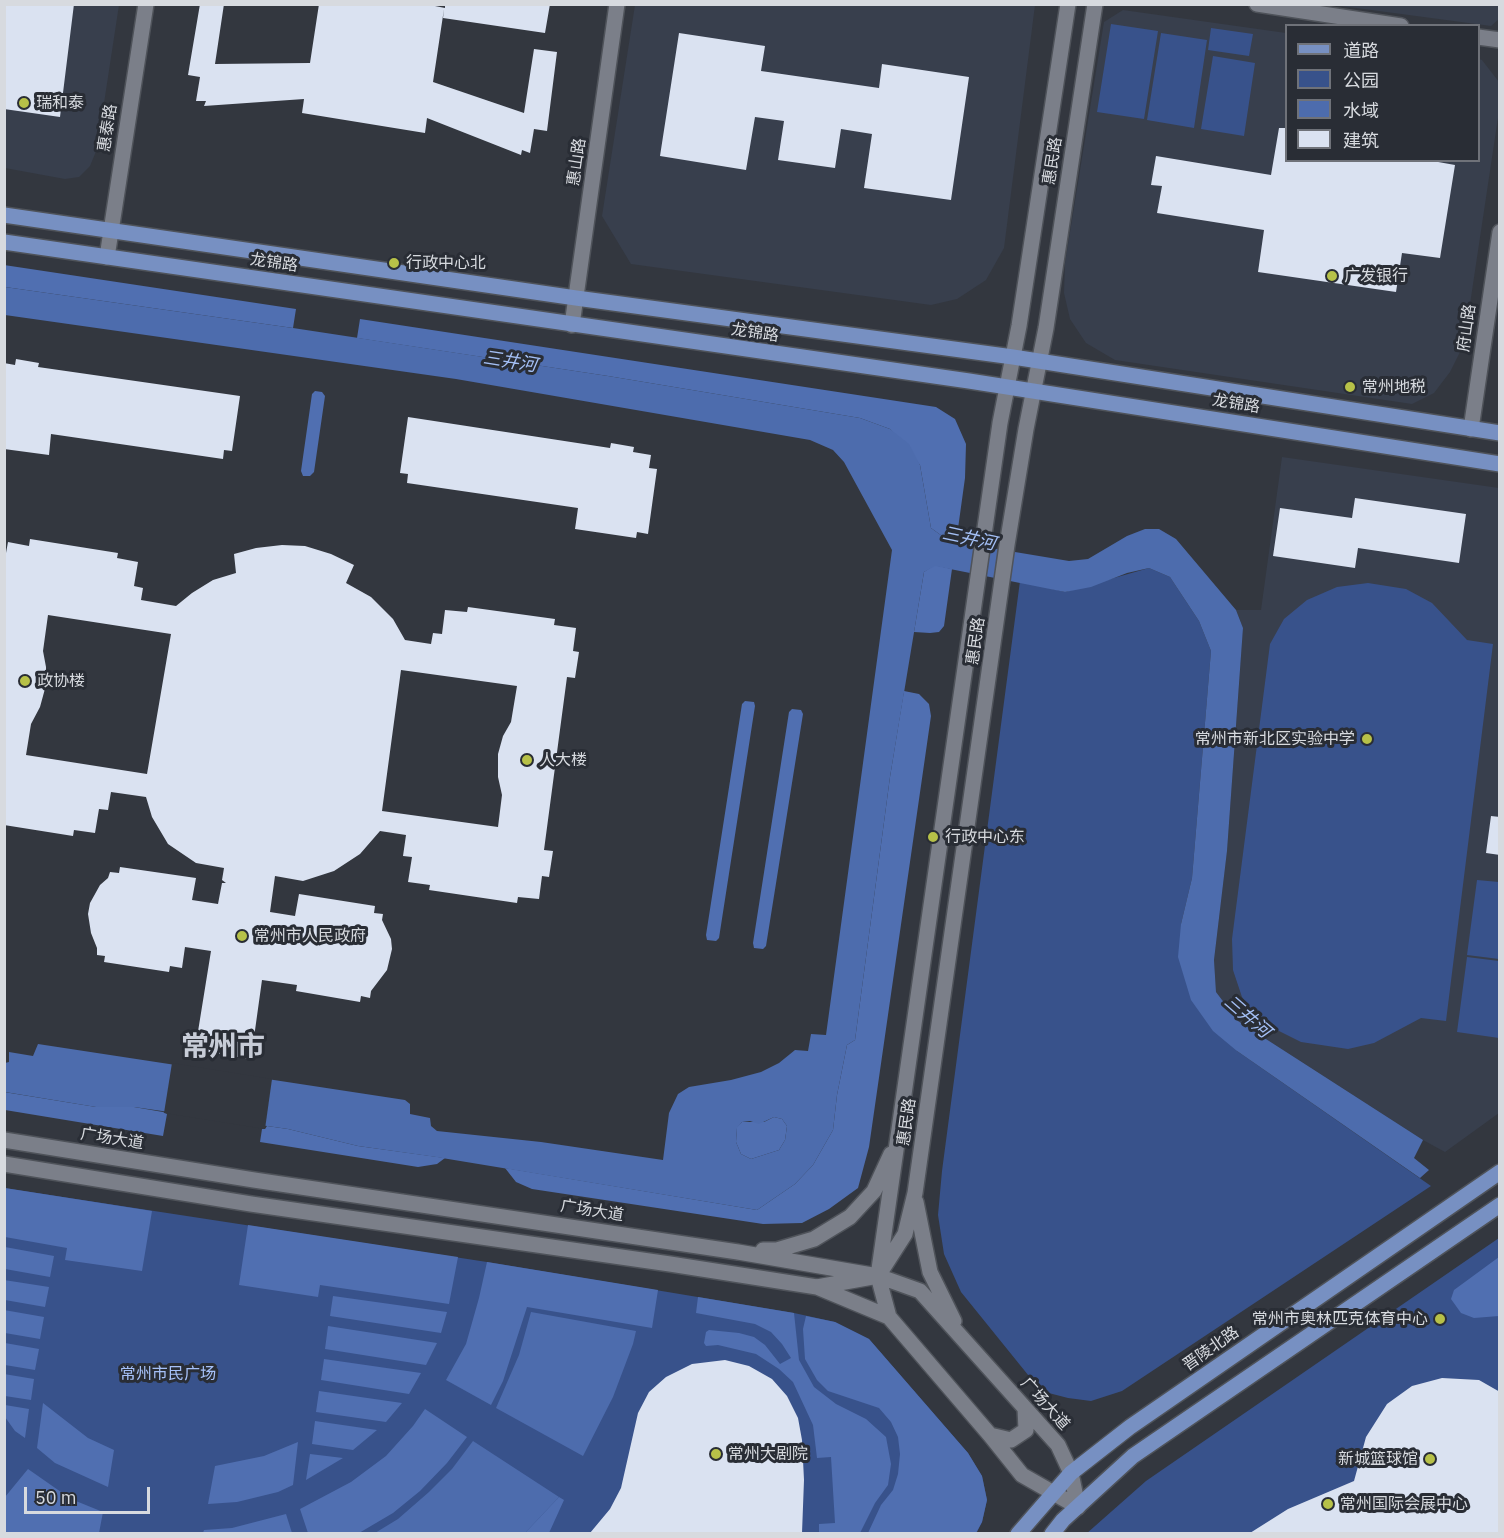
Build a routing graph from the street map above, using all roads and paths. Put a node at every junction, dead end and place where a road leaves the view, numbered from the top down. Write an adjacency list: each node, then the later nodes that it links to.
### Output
1 (146, 4): 10 (street, 惠泰路)
2 (617, 4): 14 (street, 惠山路)
3 (1068, 4): 16 (street, 惠民路)
4 (1095, 4): 17 (street, 惠民路)
5 (1257, 4): 6 (street)
6 (1388, 24)
7 (1480, 37): 8 (street)
8 (1500, 40)
9 (4, 215): 10 (main road, 龙锦路)
10 (111, 231): 13 (street, 惠泰路); 14 (main road, 龙锦路)
11 (1500, 232): 20 (street, 府山路)
12 (4, 242): 13 (main road, 龙锦路)
13 (107, 257): 15 (main road, 龙锦路)
14 (576, 298): 15 (street, 惠山路); 16 (main road, 龙锦路)
15 (572, 325): 18 (main road, 龙锦路)
16 (1013, 357): 17 (main road, 龙锦路); 18 (street, 惠民路)
17 (1039, 362): 19 (street, 惠民路); 20 (main road, 龙锦路)
18 (1007, 387): 19 (main road, 龙锦路); 23 (street, 惠民路)
19 (1034, 391): 22 (main road, 龙锦路); 27 (street, 惠民路)
20 (1471, 429): 21 (main road, 龙锦路)
21 (1500, 433)
22 (1500, 464)
23 (899, 1138): 29 (street); 30 (street, 惠民路)
24 (4, 1140): 29 (street, 广场大道)
25 (4, 1164): 31 (street)
26 (1500, 1172): 36 (main road, 晋陵北路)
27 (915, 1193): 30 (street, 惠民路); 33 (street)
28 (1500, 1205): 38 (main road)
29 (738, 1252): 30 (street, 广场大道)
30 (878, 1276): 31 (street); 32 (street, 惠民路); 33 (street, 广场大道)
31 (817, 1287): 32 (street)
32 (889, 1317): 35 (street)
33 (965, 1342): 34 (street, 广场大道)
34 (1025, 1408): 35 (street); 36 (street, 广场大道)
35 (990, 1435): 37 (street)
36 (1071, 1473): 37 (main road, 晋陵北路); 38 (street, 广场大道)
37 (1054, 1494): 38 (street); 39 (main road, 晋陵北路)
38 (1078, 1507): 40 (main road)
39 (1018, 1533)
40 (1052, 1533)

